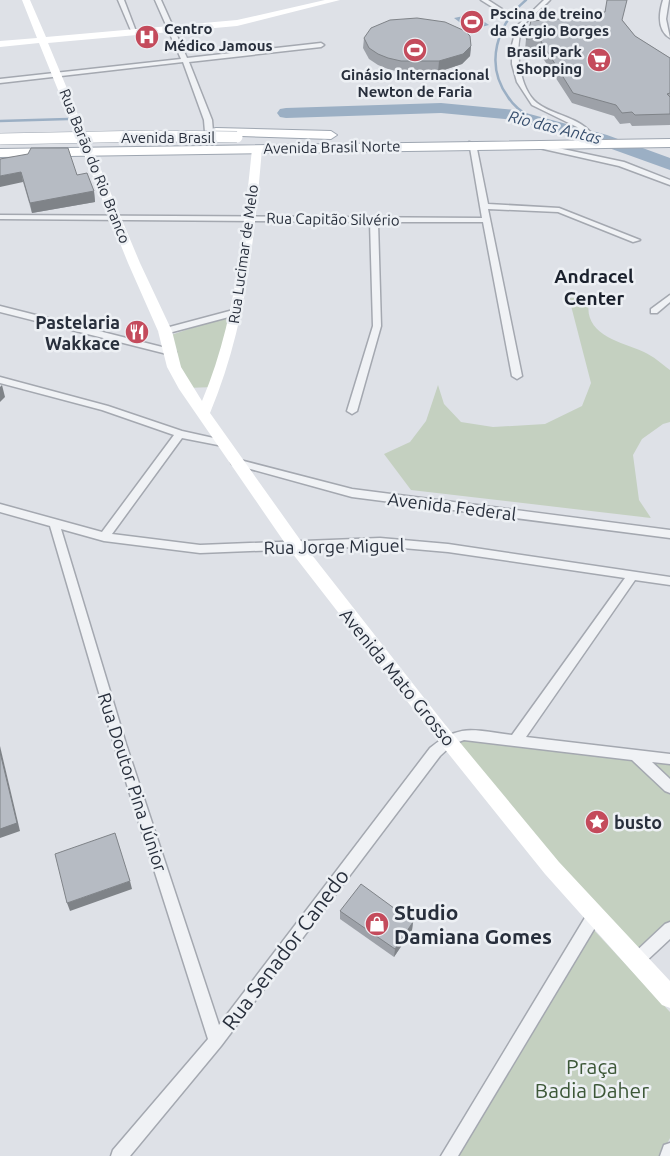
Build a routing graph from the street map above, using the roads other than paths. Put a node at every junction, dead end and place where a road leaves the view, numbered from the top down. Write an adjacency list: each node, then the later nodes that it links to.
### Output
1 (26, 0): 12 (main road, Rua Barão do Rio Branco)
2 (120, 0): 10 (street)
3 (158, 0): 9 (street)
4 (336, 0): 9 (main road)
5 (484, 0): 8 (street)
6 (547, 0): 25 (street)
7 (666, 0): 11 (street)
8 (499, 10)
9 (173, 29): 10 (main road); 15 (street)
10 (134, 33): 12 (main road)
11 (670, 36)
12 (42, 41): 13 (main road); 16 (main road, Rua Barão do Rio Branco)
13 (0, 44)
14 (321, 45): 15 (street)
15 (185, 60): 16 (street); 19 (street)
16 (57, 75): 17 (street); 18 (main road, Rua Barão do Rio Branco)
17 (0, 81)
18 (80, 132): 19 (main road, Avenida Brasil Norte); 20 (main road, Avenida Brasil Norte); 32 (main road, Rua Barão do Rio Branco)
19 (210, 132): 22 (main road, Avenida Brasil Norte)
20 (0, 134)
21 (455, 134): 25 (main road, Avenida Brasil Norte)
22 (341, 135): 24 (main road, Avenida Brasil)
23 (0, 139): 24 (main road, Avenida Brasil, bridge)
24 (237, 139): 29 (main road, Avenida Brasil); 30 (main road, Avenida Brasil)
25 (590, 140): 26 (main road, Avenida Brasil Norte); 26 (main road, Avenida Brasil Norte); 28 (main road, Avenida Brasil Norte); 34 (street)
26 (668, 140)
27 (472, 144): 28 (main road, Avenida Brasil Norte); 30 (main road, Avenida Brasil Norte); 36 (street)
28 (536, 144): 34 (street)
29 (0, 145)
30 (330, 147): 31 (main road, Avenida Brasil Norte)
31 (257, 149): 32 (main road, Avenida Brasil Norte); 39 (main road, Rua Lucimar de Melo)
32 (88, 150): 33 (main road, Avenida Brasil Norte); 37 (main road, Rua Barão do Rio Branco)
33 (0, 152)
34 (594, 157): 35 (street)
35 (670, 183)
36 (484, 206): 41 (street); 42 (street)
37 (116, 217): 38 (street, Rua Capitão Silvério); 39 (street, Rua Capitão Silvério); 47 (main road, Rua Barão do Rio Branco)
38 (0, 218)
39 (250, 218): 40 (street, Rua Capitão Silvério); 46 (main road, Rua Lucimar de Melo)
40 (374, 220): 41 (street, Rua Capitão Silvério); 51 (street)
41 (486, 220): 49 (street)
42 (636, 240)
43 (670, 298): 45 (street)
44 (0, 309): 48 (street)
45 (654, 311)
46 (237, 312): 47 (street); 52 (main road, Rua Lucimar de Melo)
47 (165, 331): 48 (main road, Avenida Mato Grosso)
48 (171, 352): 52 (main road, Avenida Mato Grosso)
49 (517, 376)
50 (0, 380): 53 (street)
51 (352, 411)
52 (203, 414): 54 (main road, Avenida Mato Grosso)
53 (180, 434): 54 (street); 59 (street)
54 (223, 443): 55 (main road, Avenida Mato Grosso)
55 (236, 462): 58 (street, Avenida Federal); 60 (main road, Avenida Mato Grosso)
56 (0, 508): 57 (street, Rua Jorge Miguel)
57 (54, 522): 59 (street, Rua Jorge Miguel); 72 (street, Rua Doutor Pina Júnior)
58 (670, 534)
59 (104, 537): 60 (street, Rua Jorge Miguel)
60 (295, 545): 61 (street, Rua Jorge Miguel); 64 (main road, Avenida Mato Grosso)
61 (632, 575): 62 (street, Rua Jorge Miguel); 63 (street)
62 (670, 581)
63 (517, 739): 64 (street); 65 (street)
64 (448, 740): 68 (main road, Avenida Mato Grosso); 72 (street, Rua Senador Canedo)
65 (635, 755): 66 (street); 67 (street)
66 (670, 759)
67 (670, 787)
68 (594, 916): 70 (main road, Avenida Mato Grosso); 75 (street)
69 (670, 929): 70 (street)
70 (636, 961): 71 (main road, Avenida Mato Grosso)
71 (670, 997)
72 (216, 1040): 74 (street, Rua Senador Canedo)
73 (670, 1151): 76 (street)
74 (118, 1156)
75 (449, 1156)
76 (668, 1156)

